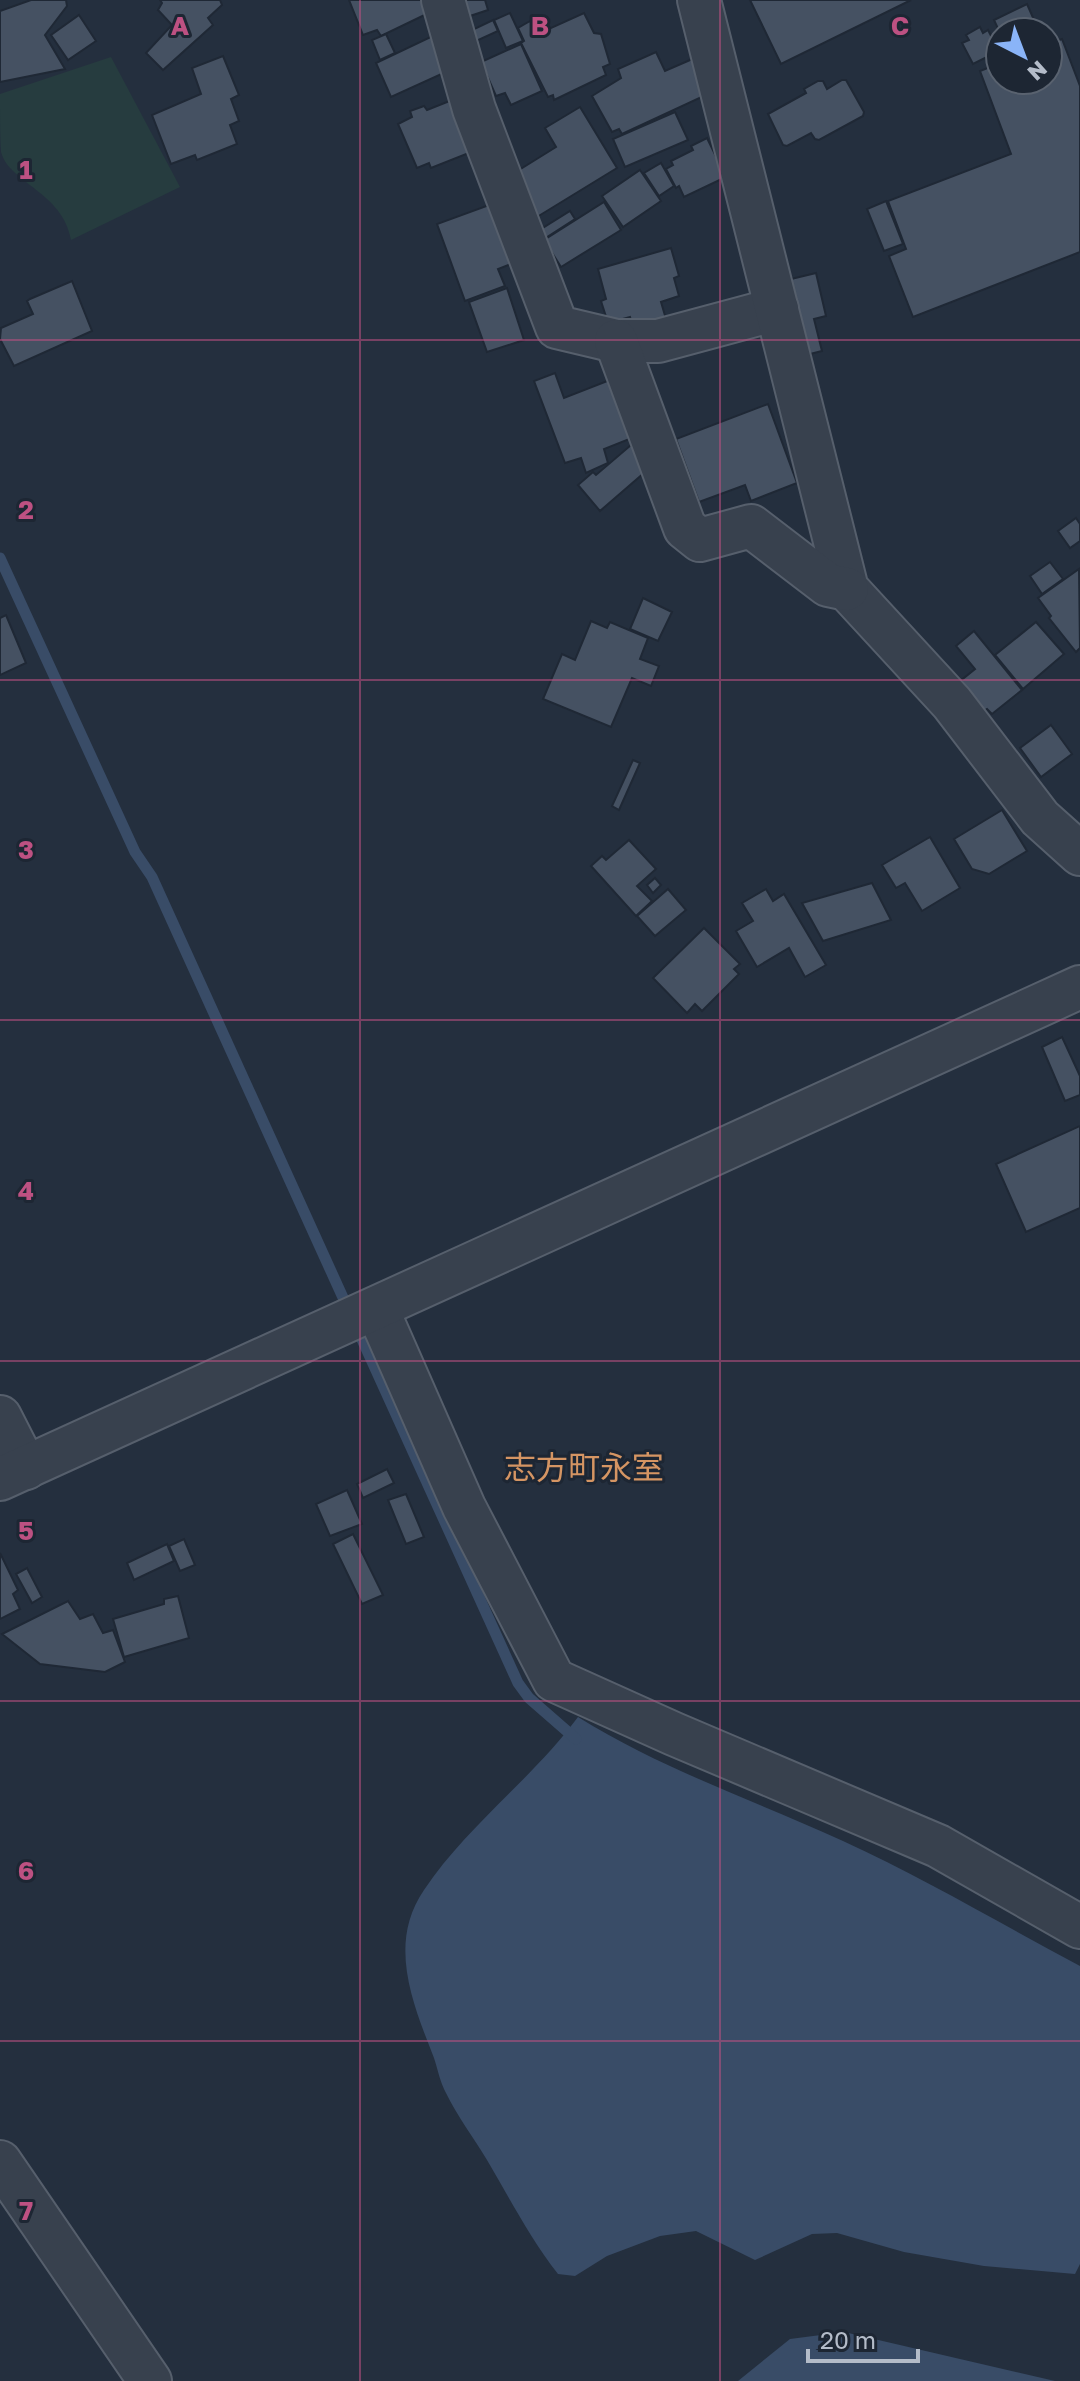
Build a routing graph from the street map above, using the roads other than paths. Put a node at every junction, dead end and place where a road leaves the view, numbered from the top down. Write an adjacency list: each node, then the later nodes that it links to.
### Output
1 (443, 0): 4 (street)
2 (699, 0): 3 (street)
3 (777, 309): 4 (street); 5 (street)
4 (616, 341): 5 (street)
5 (847, 589): 6 (street)
6 (1080, 854)
7 (1080, 987): 8 (street)
8 (377, 1309): 10 (street); 11 (street)
9 (0, 1417): 10 (street)
10 (13, 1473)
11 (1080, 1927)
12 (0, 2162): 13 (street)
13 (150, 2381)

